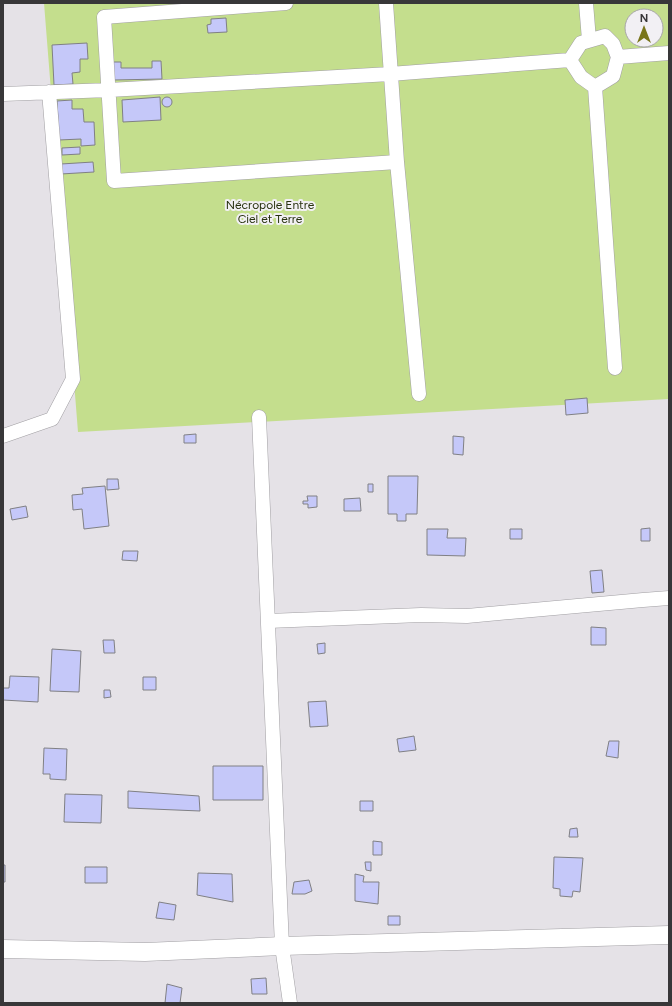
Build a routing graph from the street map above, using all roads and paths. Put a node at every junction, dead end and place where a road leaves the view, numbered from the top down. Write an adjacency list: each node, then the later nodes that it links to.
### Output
1 (286, 3): 10 (street)
2 (386, 3): 8 (street)
3 (586, 3): 4 (street)
4 (589, 40): 6 (street); 7 (street)
5 (669, 53): 6 (street)
6 (618, 57): 9 (street)
7 (570, 60): 8 (street); 9 (street)
8 (390, 74): 10 (street); 13 (street)
9 (595, 87): 14 (street)
10 (108, 90): 11 (street); 13 (street)
11 (49, 92): 12 (street); 17 (street)
12 (3, 94)
13 (397, 162): 15 (street)
14 (614, 368)
15 (419, 394)
16 (259, 417): 19 (street)
17 (3, 436)
18 (669, 598): 19 (street)
19 (268, 621): 21 (street)
20 (669, 935): 21 (street)
21 (282, 946): 22 (street); 23 (street)
22 (3, 949)
23 (290, 1003)

